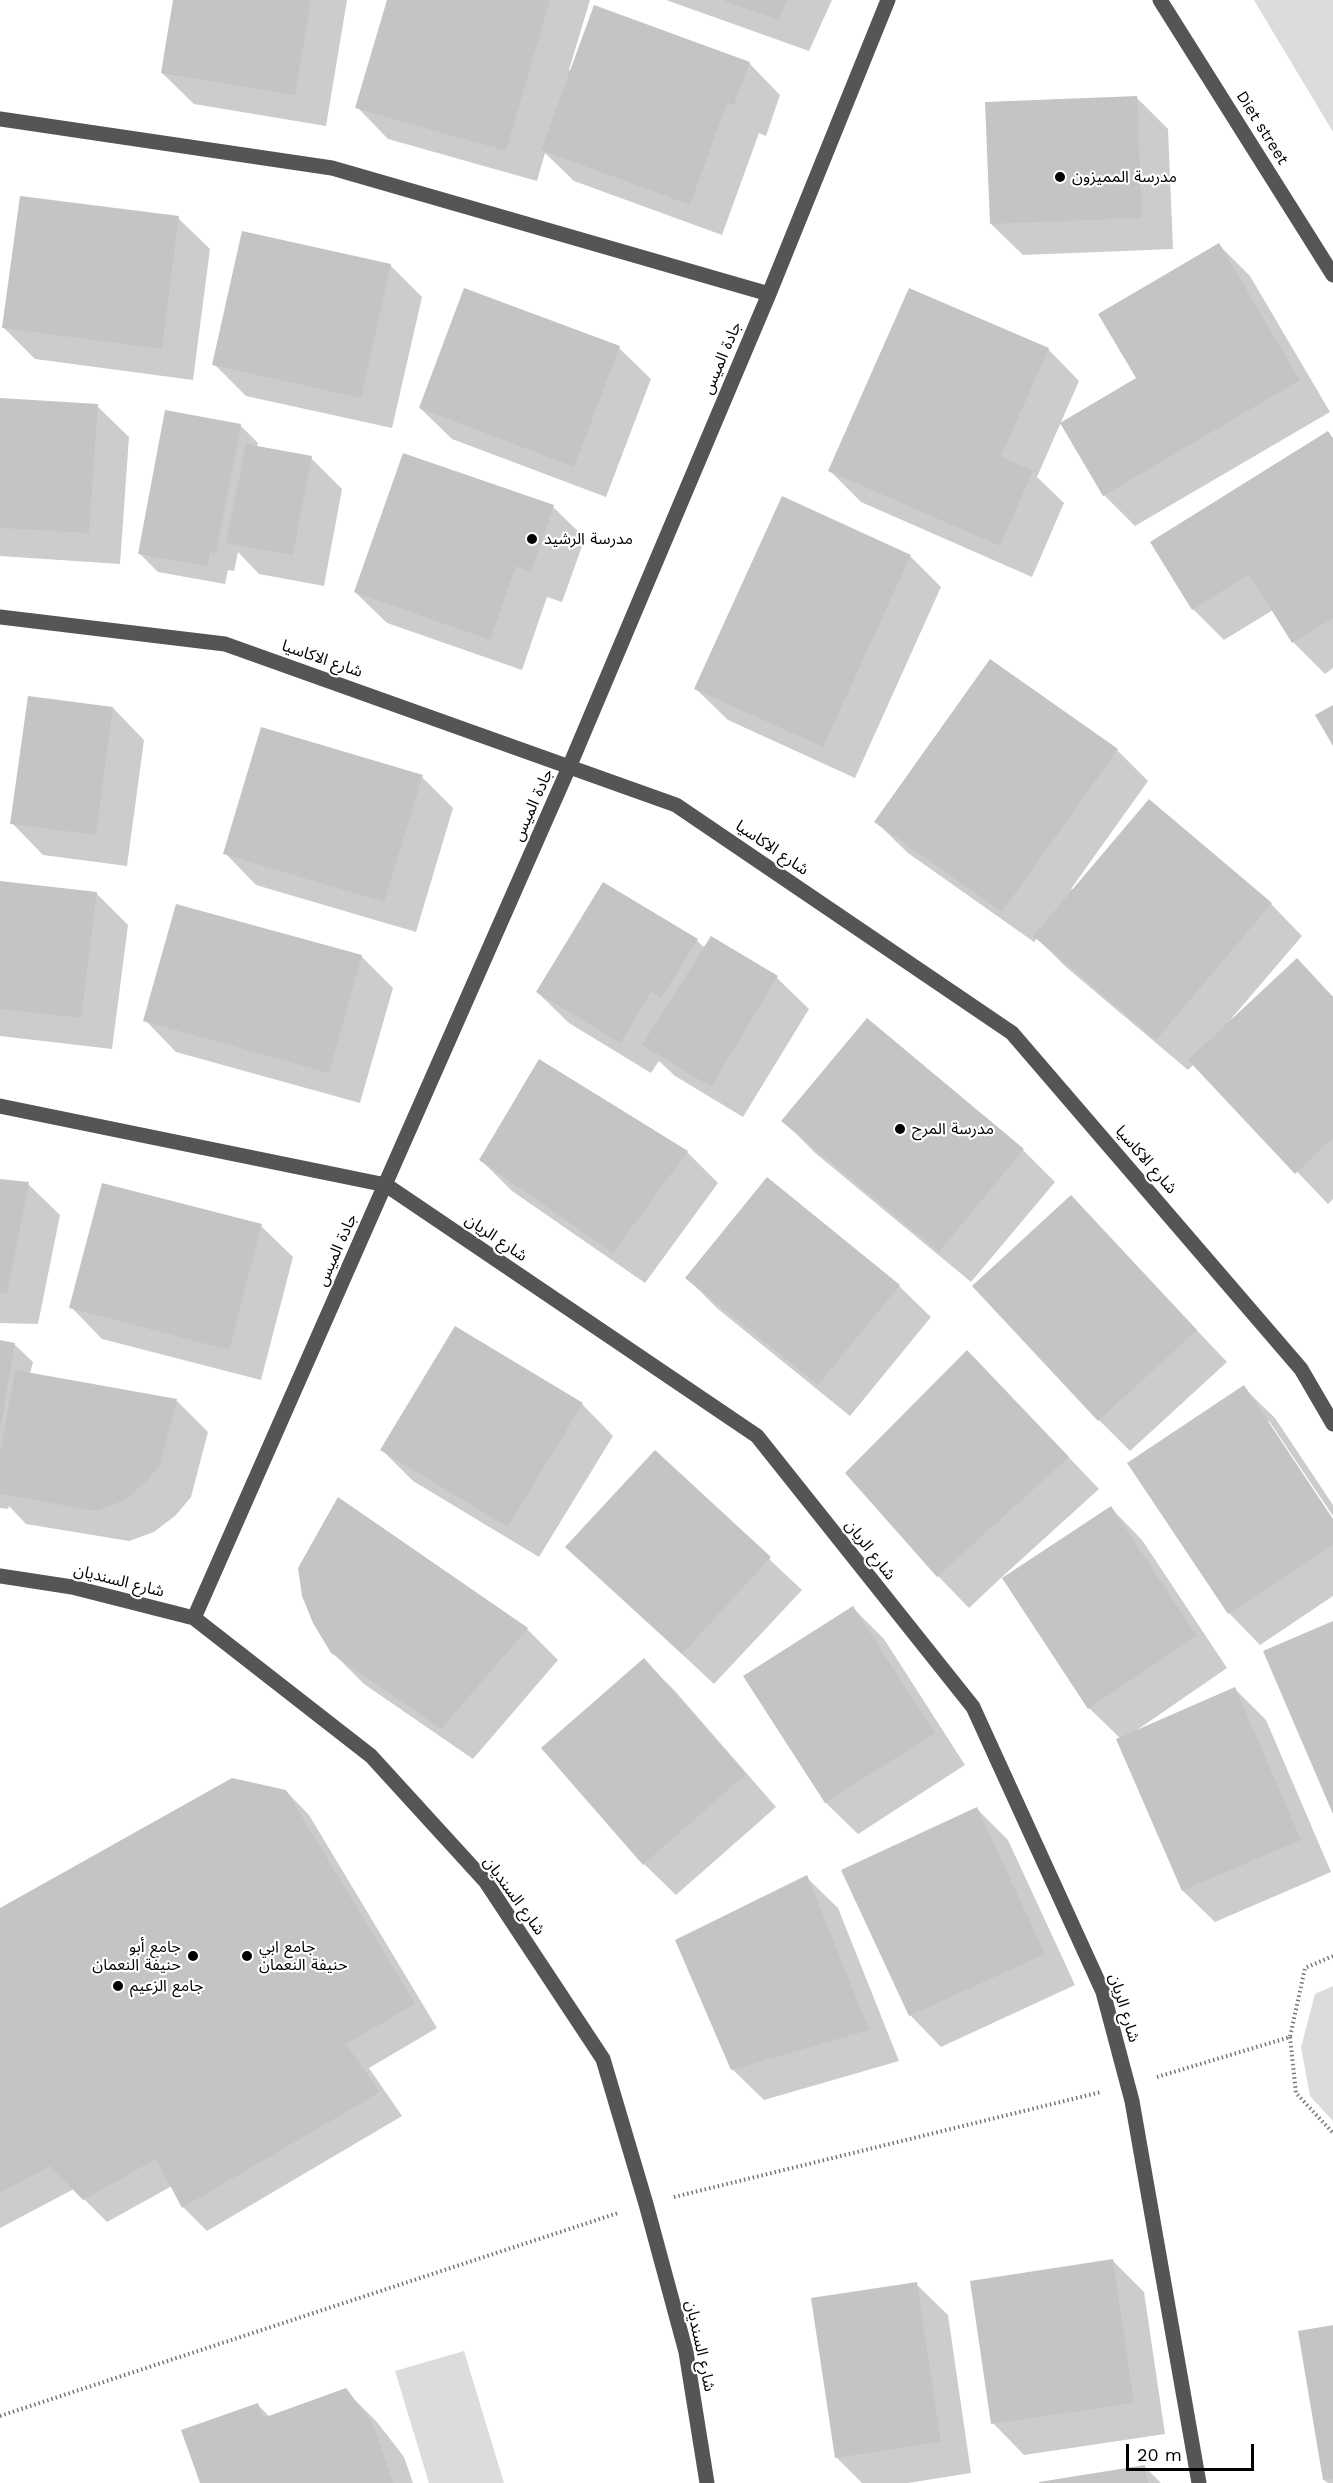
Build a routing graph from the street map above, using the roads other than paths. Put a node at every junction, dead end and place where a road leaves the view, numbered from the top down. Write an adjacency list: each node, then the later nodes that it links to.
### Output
1 (888, 0): 5 (street, جادة الميس)
2 (1160, 0): 4 (street, Diet street)
3 (0, 119): 5 (street)
4 (1333, 275)
5 (769, 294): 7 (street, جادة الميس)
6 (0, 617): 7 (street, شارع الاكاسيا)
7 (570, 765): 9 (street, جادة الميس); 10 (street, شارع الاكاسيا)
8 (0, 1106): 9 (street, شارع الريان)
9 (386, 1185): 12 (street, جادة الميس); 14 (street, شارع الريان)
10 (1333, 1424)
11 (0, 1576): 12 (street, شارع السنديان)
12 (194, 1618): 13 (street, شارع السنديان)
13 (707, 2483)
14 (1199, 2483)

